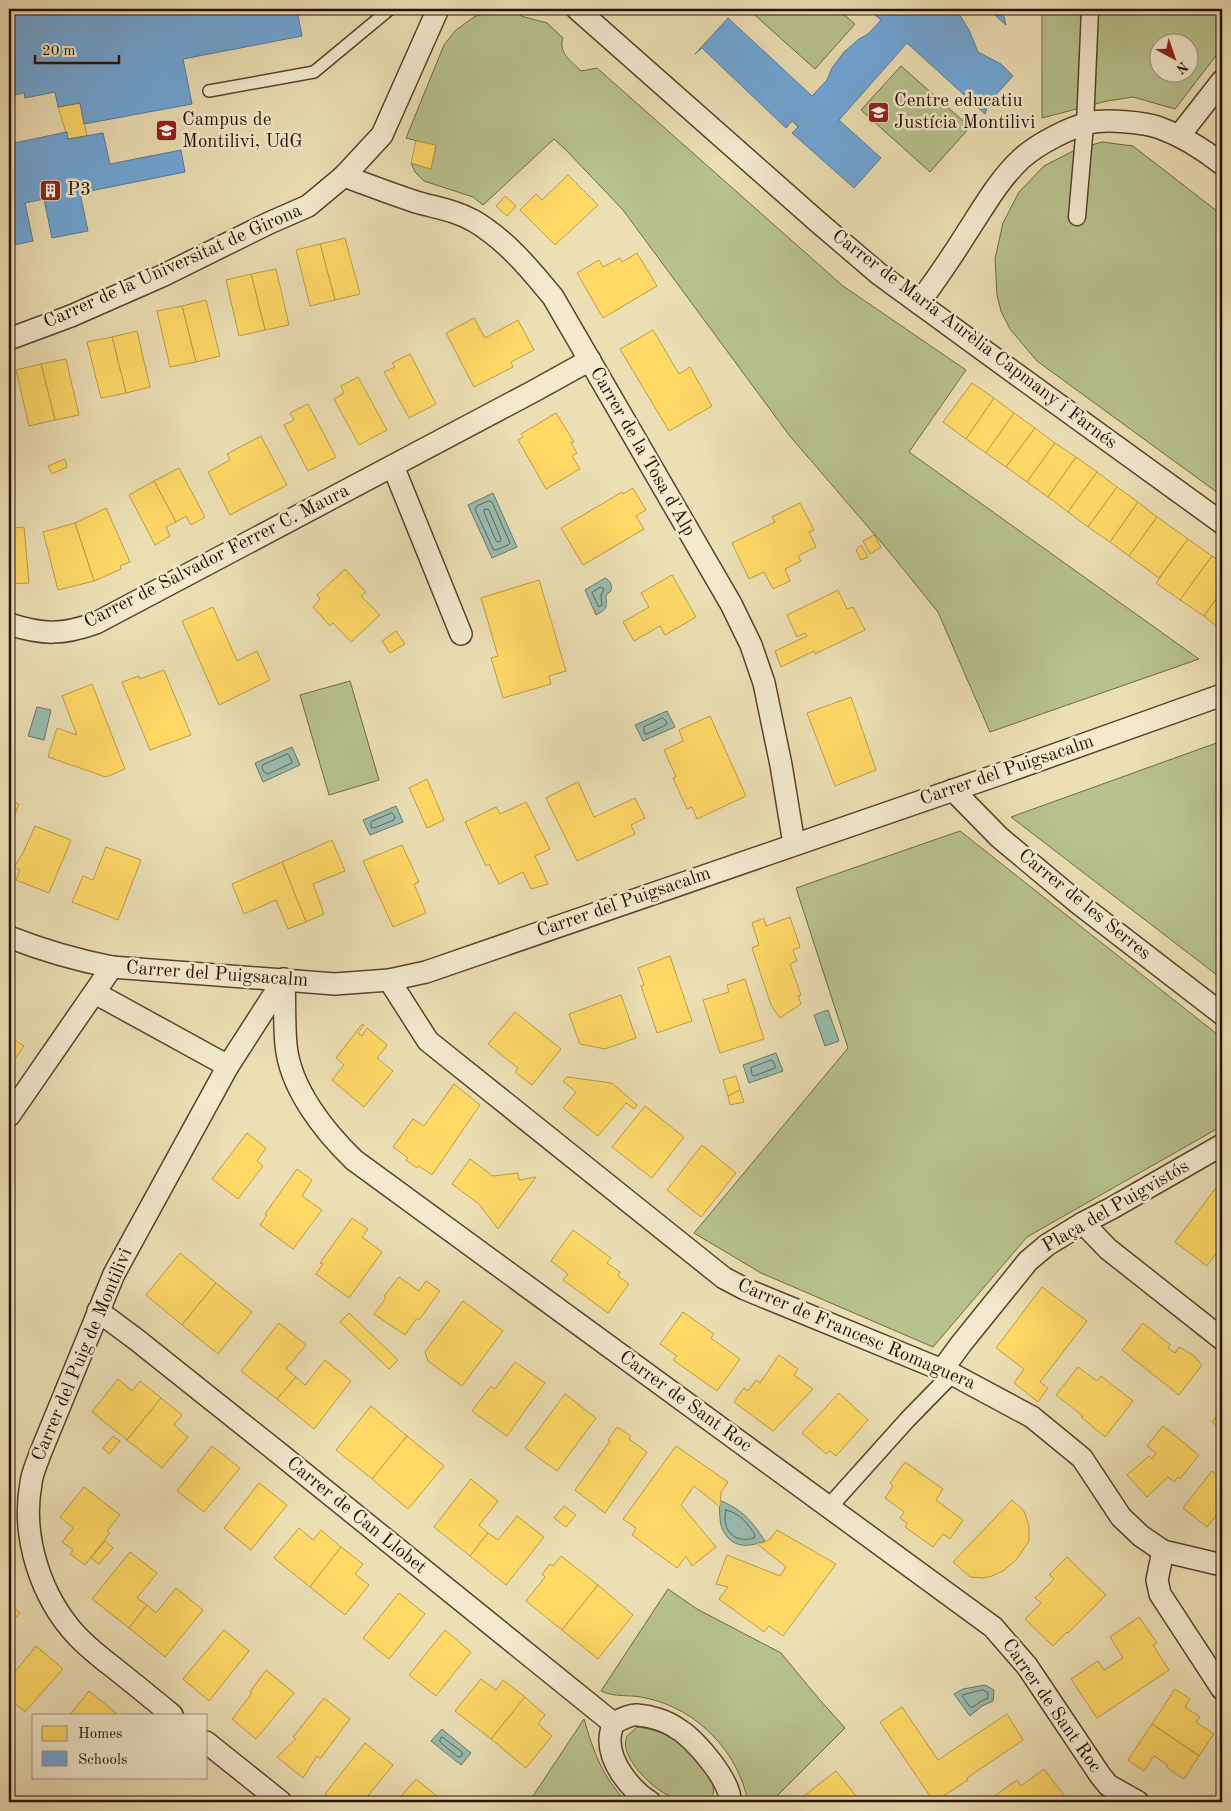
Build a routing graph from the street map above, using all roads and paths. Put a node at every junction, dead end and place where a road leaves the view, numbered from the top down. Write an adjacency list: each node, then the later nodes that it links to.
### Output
1 (390, 9): 6 (lane)
2 (577, 9): 12 (street, Carrer de Maria Aurèlia Capmany i Farnés)
3 (1090, 9): 7 (street)
4 (433, 10): 10 (street, Carrer de la Universitat de Girona)
5 (1222, 81): 8 (street)
6 (209, 91)
7 (1085, 125): 8 (street); 11 (street); 12 (street)
8 (1179, 136): 9 (street)
9 (1222, 164)
10 (344, 176): 13 (street, Carrer de la Universitat de Girona); 14 (street, Carrer de la Tosa d'Alp)
11 (1077, 217)
12 (919, 303): 16 (street, Carrer de Maria Aurèlia Capmany i Farnés)
13 (9, 339)
14 (590, 360): 15 (street, Carrer de Salvador Ferrer C. Maura); 21 (street, Carrer de la Tosa d'Alp)
15 (393, 466): 17 (street, Carrer de Salvador Ferrer C. Maura); 18 (street)
16 (1222, 523)
17 (9, 624)
18 (460, 634)
19 (1222, 695): 20 (street, Carrer del Puigsacalm)
20 (953, 790): 21 (street, Carrer del Puigsacalm); 27 (street, Carrer de les Serres)
21 (794, 844): 25 (street, Carrer del Puigsacalm)
22 (9, 937): 23 (street, Carrer del Puigsacalm)
23 (112, 967): 24 (street, Carrer del Puigsacalm); 26 (street)
24 (284, 979): 25 (street, Carrer del Puigsacalm); 28 (street, Carrer del Puig de Montilivi); 35 (street, Carrer de Sant Roc)
25 (388, 980): 34 (street, Carrer de Francesc Romaguera)
26 (95, 993): 28 (street); 29 (street)
27 (1222, 1014)
28 (228, 1066): 32 (street, Carrer del Puig de Montilivi)
29 (9, 1116)
30 (1222, 1145): 31 (street, Plaça del Puigvistós)
31 (1083, 1222): 33 (street); 34 (street, Plaça del Puigvistós)
32 (98, 1311): 39 (street, Carrer del Puig de Montilivi); 40 (street, Carrer de Can Llobet)
33 (1222, 1338)
34 (947, 1372): 35 (street); 36 (street, Carrer de Francesc Romaguera)
35 (829, 1507): 45 (street, Carrer de Sant Roc)
36 (1163, 1551): 37 (street, Carrer de Francesc Romaguera); 38 (street)
37 (1222, 1564)
38 (1222, 1689)
39 (171, 1714)
40 (613, 1723): 43 (street); 44 (street)
41 (208, 1744): 42 (street)
42 (281, 1802)
43 (650, 1802)
44 (730, 1802)
45 (1138, 1802)

